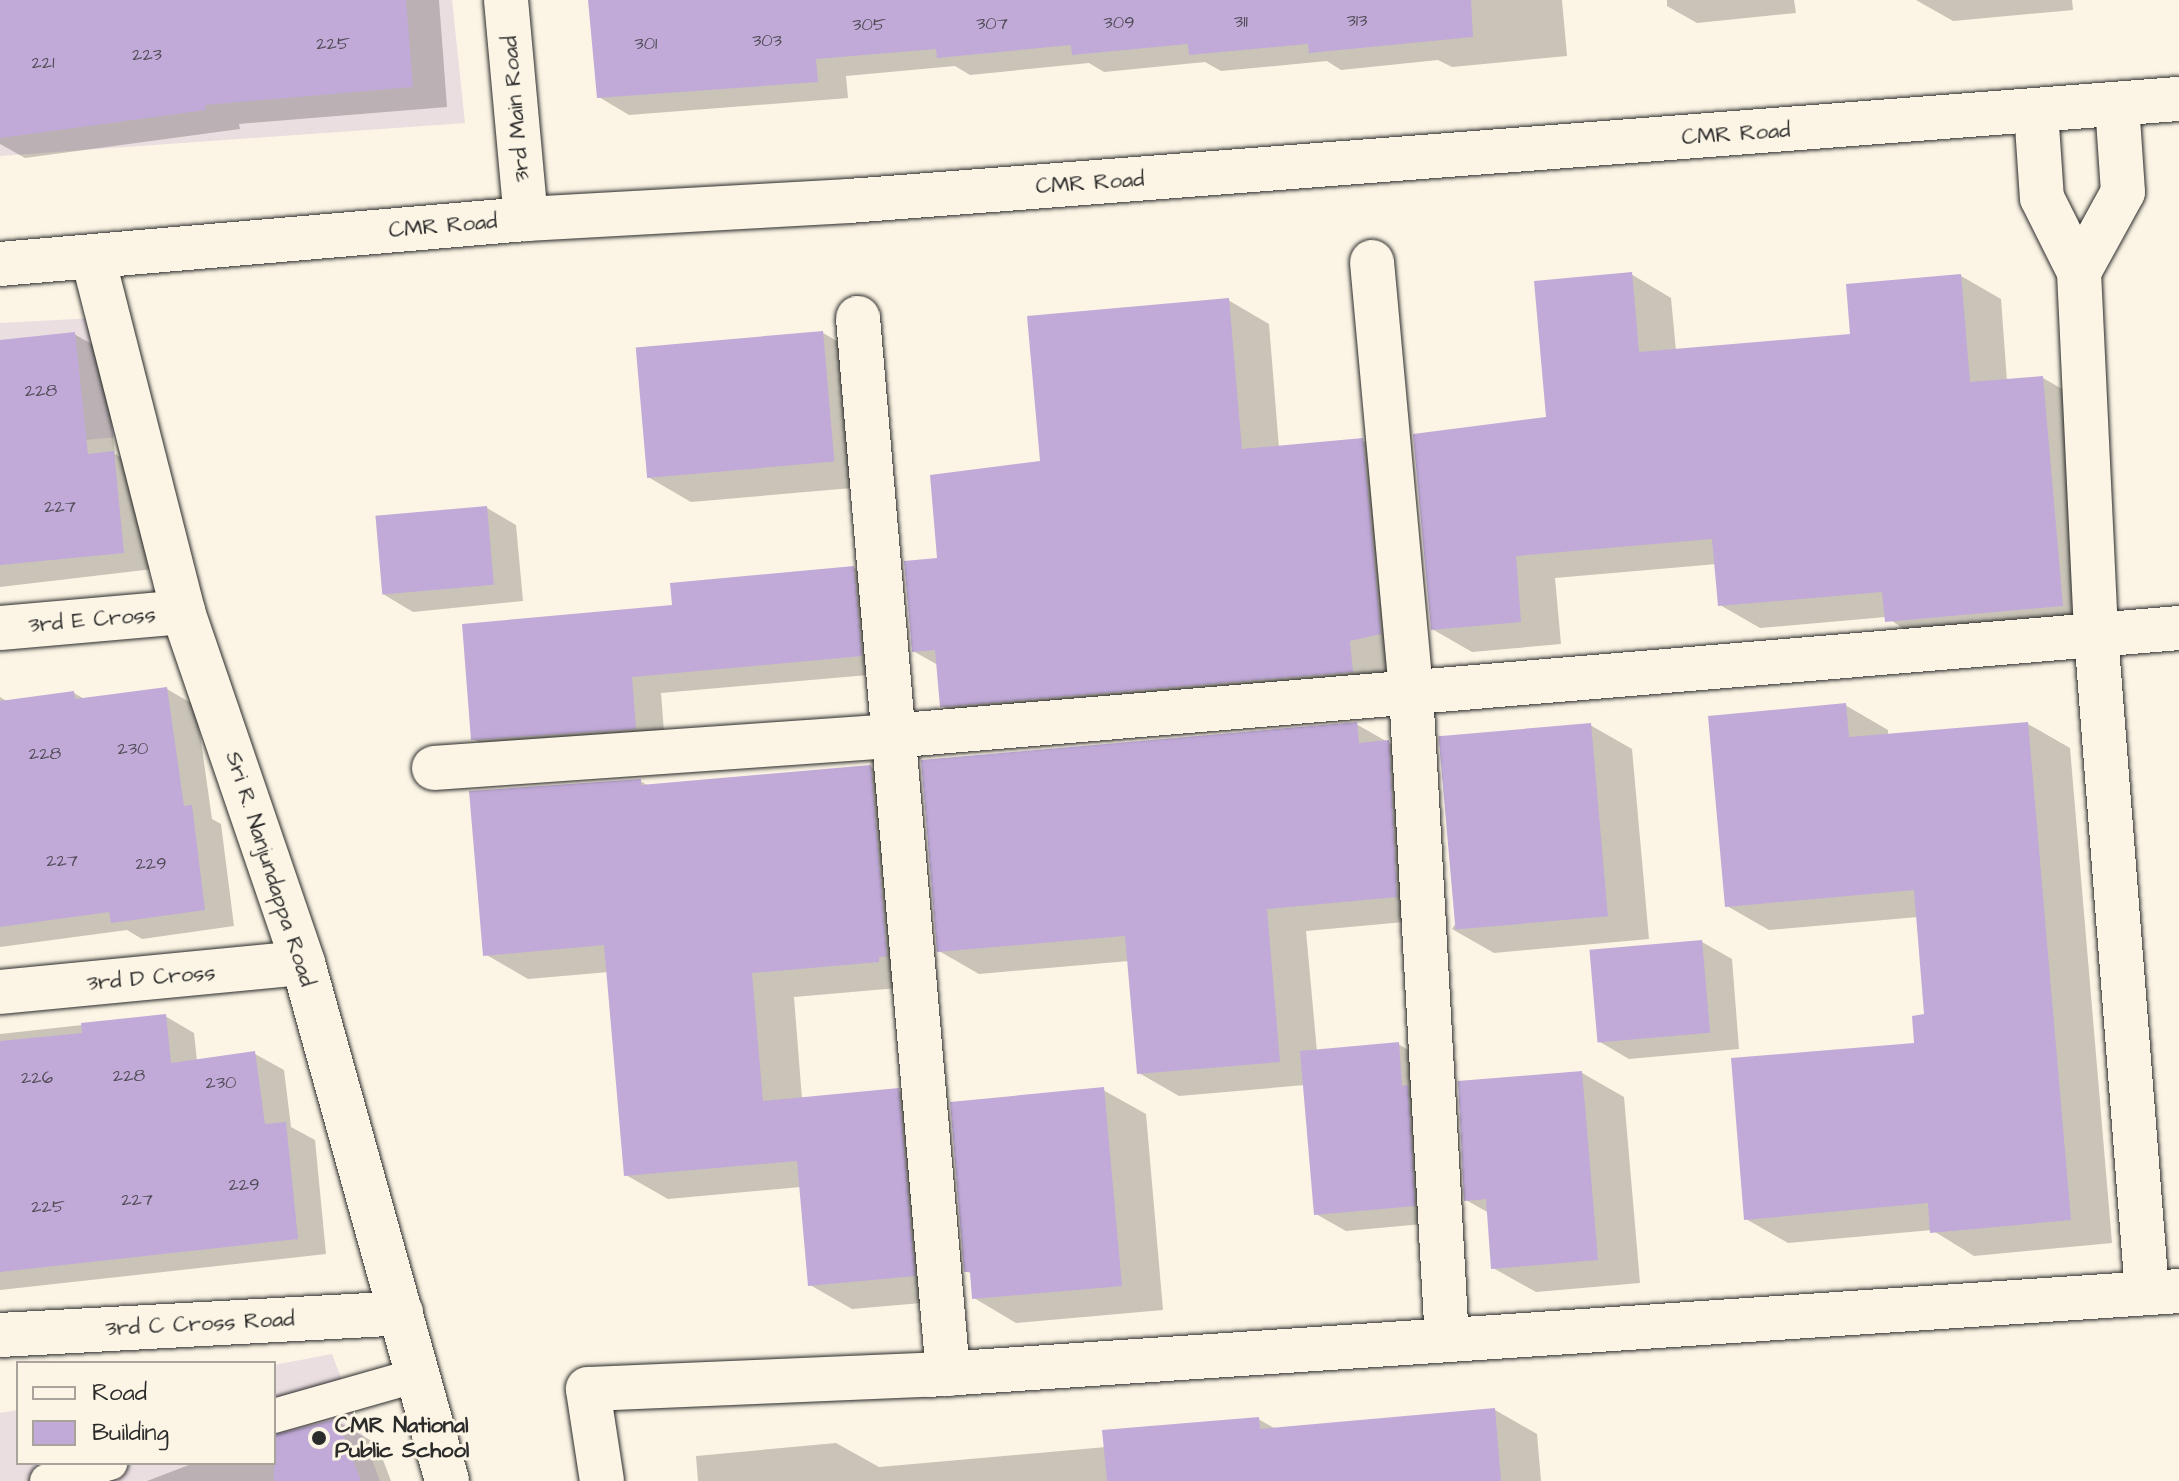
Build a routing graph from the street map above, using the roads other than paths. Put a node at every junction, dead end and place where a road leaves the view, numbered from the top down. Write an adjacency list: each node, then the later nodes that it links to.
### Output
1 (506, 0): 5 (street, 3rd Main Road)
2 (2179, 99): 3 (street, CMR Road)
3 (2117, 105): 4 (street, CMR Road); 9 (street)
4 (2036, 111): 5 (street, CMR Road); 9 (street)
5 (526, 219): 6 (street, CMR Road)
6 (93, 258): 8 (street, CMR Road); 11 (street, Sri R. Nanjundappa Road)
7 (1372, 262): 15 (street)
8 (0, 264)
9 (2079, 272): 14 (street)
10 (858, 318): 16 (street)
11 (183, 612): 12 (street, 3rd E Cross); 18 (street, Sri R. Nanjundappa Road)
12 (0, 628)
13 (2179, 628): 14 (street)
14 (2096, 634): 15 (street); 20 (street)
15 (1411, 691): 16 (street); 23 (street)
16 (890, 736): 17 (street); 24 (street)
17 (434, 768)
18 (303, 963): 19 (street, 3rd D Cross); 21 (street, Sri R. Nanjundappa Road)
19 (0, 992)
20 (2163, 1292): 23 (street)
21 (401, 1313): 22 (street, 3rd C Cross Road); 25 (street, Sri R. Nanjundappa Road)
22 (0, 1335)
23 (1447, 1340): 24 (street)
24 (948, 1374): 30 (street)
25 (418, 1375): 26 (lane); 29 (street, Sri R. Nanjundappa Road)
26 (276, 1415)
27 (103, 1465): 28 (lane)
28 (47, 1481)
29 (447, 1481)
30 (602, 1481)

